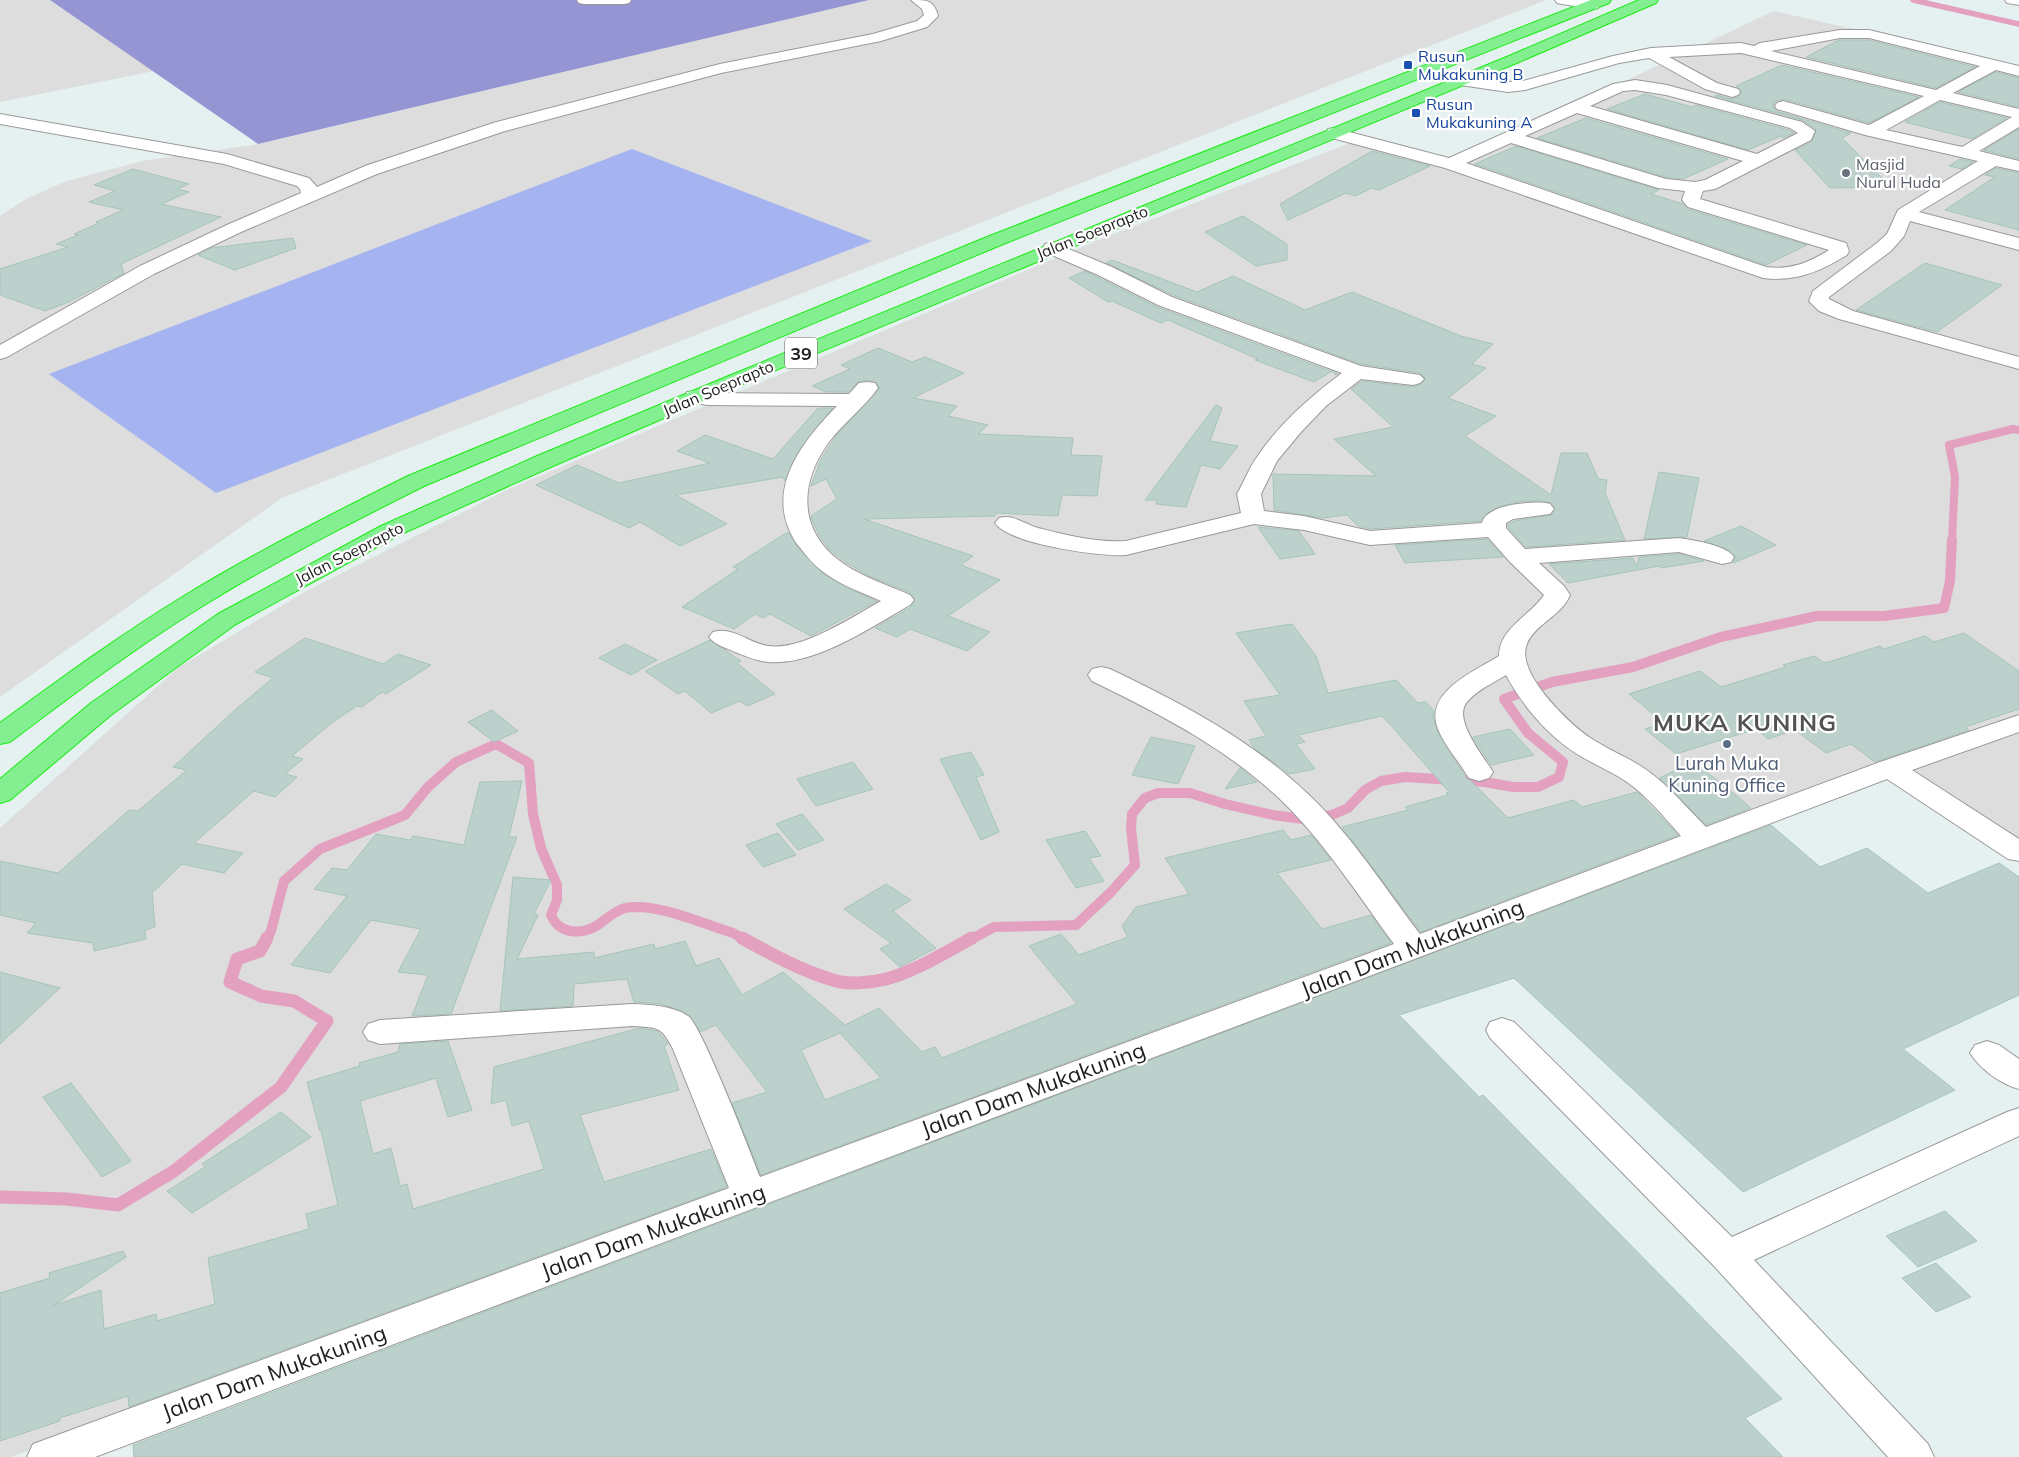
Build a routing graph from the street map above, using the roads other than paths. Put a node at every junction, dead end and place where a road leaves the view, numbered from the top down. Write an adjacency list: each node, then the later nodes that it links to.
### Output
1 (584, 0): 2 (street)
2 (624, 0)
3 (918, 0): 28 (street)
4 (1562, 0): 8 (street)
5 (1651, 0): 13 (highway, Jalan Soeprapto / 39)
6 (2012, 0): 7 (street)
7 (2019, 1)
8 (1598, 2): 47 (highway, Jalan Soeprapto / 39)
9 (1751, 50): 10 (street); 11 (street); 14 (street)
10 (1651, 53): 13 (street); 19 (street)
11 (1994, 65): 12 (street); 14 (street)
12 (2019, 71)
13 (1460, 80): 20 (highway, Jalan Soeprapto / 39)
14 (1939, 95): 16 (street); 19 (street)
15 (1575, 107): 21 (street); 23 (street); 23 (street)
16 (2019, 114)
17 (0, 119): 28 (street)
18 (2019, 120): 22 (street)
19 (1871, 131): 22 (street)
20 (1334, 133): 24 (street); 31 (highway, Jalan Soeprapto / 39)
21 (1510, 136): 24 (street); 27 (street)
22 (1963, 154): 26 (street)
23 (1759, 160): 27 (street)
24 (1451, 164): 27 (street)
25 (2019, 166): 26 (street)
26 (1990, 169): 29 (street)
27 (1696, 187)
28 (310, 197): 32 (street)
29 (1904, 214): 30 (street); 33 (street)
30 (2019, 244)
31 (1052, 248): 34 (street); 36 (highway, Jalan Soeprapto / 39)
32 (0, 353)
33 (2019, 363)
34 (1356, 372): 35 (street); 38 (street)
35 (1413, 379)
36 (695, 397): 43 (street); 50 (highway, Jalan Soeprapto / 39)
37 (1542, 509): 40 (street)
38 (1254, 517): 39 (street); 40 (street)
39 (1007, 523)
40 (1494, 529): 41 (street)
41 (1519, 557): 42 (street); 45 (street)
42 (1722, 557)
43 (722, 638)
44 (1101, 675): 53 (street)
45 (1520, 676): 49 (street); 51 (street)
46 (2018, 725): 48 (street, Jalan Dam Mukakuning)
47 (0, 736)
48 (1890, 768): 51 (street, Jalan Dam Mukakuning); 52 (street)
49 (1479, 772)
50 (0, 794)
51 (1700, 839): 53 (street, Jalan Dam Mukakuning)
52 (2019, 852)
53 (1414, 948): 59 (street, Jalan Dam Mukakuning)
54 (1502, 1030): 60 (street)
55 (380, 1032): 59 (street)
56 (1987, 1053): 57 (street)
57 (2019, 1077)
58 (2015, 1127): 60 (street)
59 (750, 1195): 61 (street, Jalan Dam Mukakuning)
60 (1727, 1256): 62 (street)
61 (47, 1457)
62 (1914, 1457)

